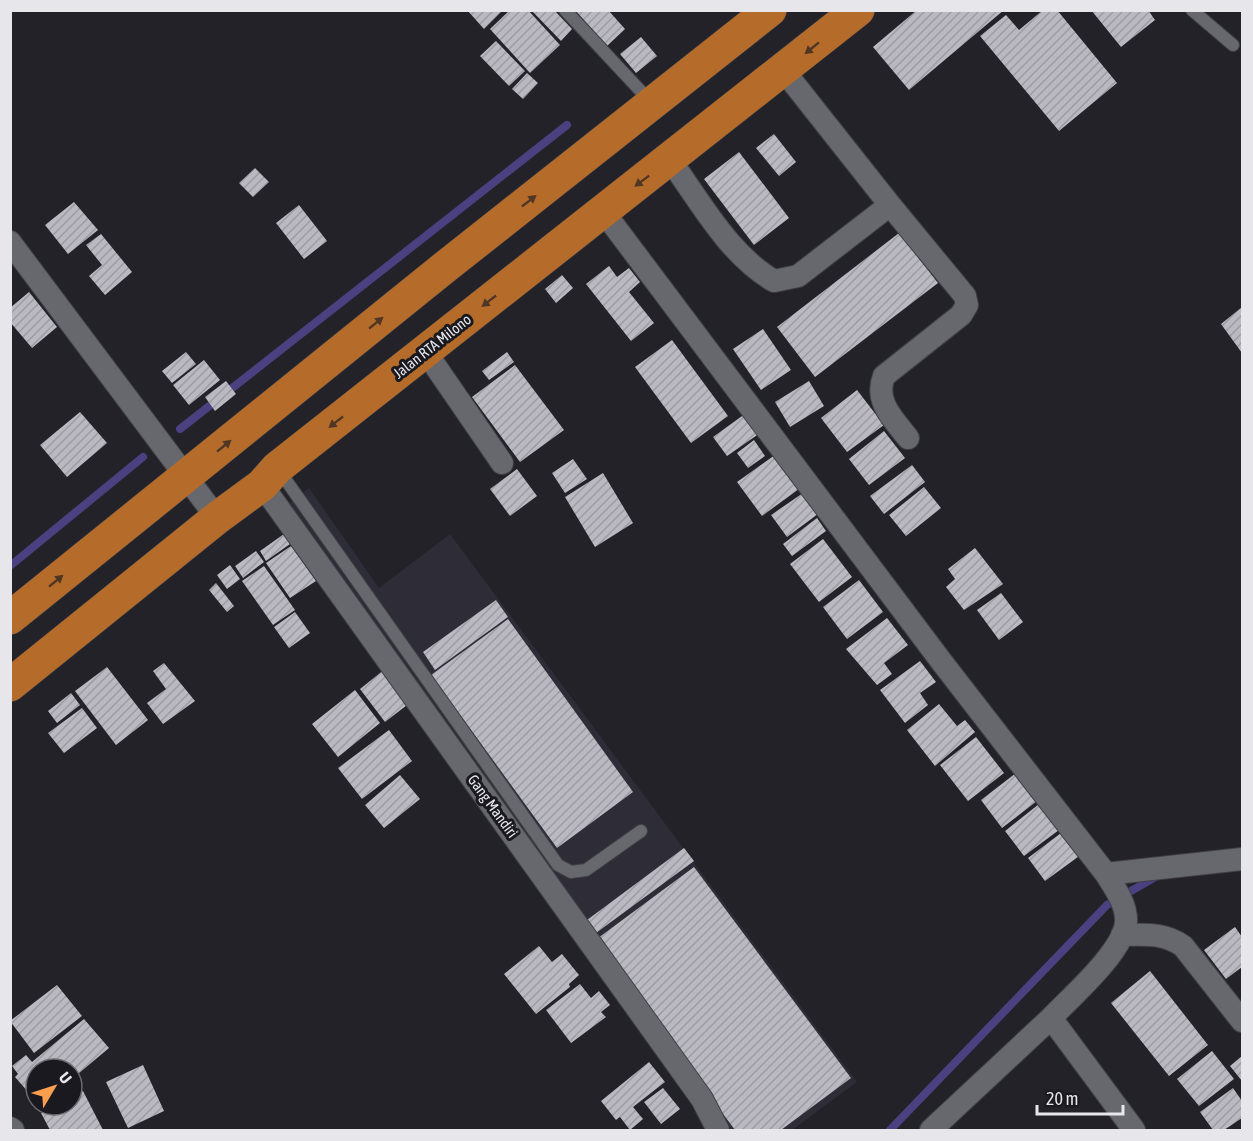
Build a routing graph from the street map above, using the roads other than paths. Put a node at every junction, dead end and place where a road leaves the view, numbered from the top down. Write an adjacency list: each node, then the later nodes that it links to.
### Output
1 (565, 10): 7 (lane)
2 (770, 10): 7 (highway)
3 (858, 10): 6 (highway, Jalan RTA Milono, one-way to 6)
4 (1192, 10): 5 (lane)
5 (1233, 45)
6 (784, 71): 8 (highway, Jalan RTA Milono); 9 (street)
7 (652, 104): 15 (highway, one-way to 7)
8 (670, 160): 9 (street); 10 (highway, Jalan RTA Milono, one-way to 10)
9 (890, 205): 13 (street)
10 (603, 210): 12 (highway, Jalan RTA Milono, one-way to 12); 22 (street)
11 (10, 242): 15 (street)
12 (425, 351): 14 (street); 16 (highway, Jalan RTA Milono, one-way to 16)
13 (908, 438)
14 (502, 463)
15 (186, 476): 17 (street); 18 (highway, one-way to 15)
16 (270, 477): 17 (highway, Jalan RTA Milono); 20 (lane); 26 (street, Gang Mandiri)
17 (217, 518): 19 (highway, Jalan RTA Milono)
18 (10, 618)
19 (10, 685)
20 (641, 831)
21 (1242, 859): 22 (street)
22 (1116, 893): 23 (street)
23 (1122, 935): 24 (street); 25 (street)
24 (1051, 1018): 27 (street); 28 (street)
25 (1242, 1021)
26 (718, 1131)
27 (931, 1131)
28 (1134, 1131)

